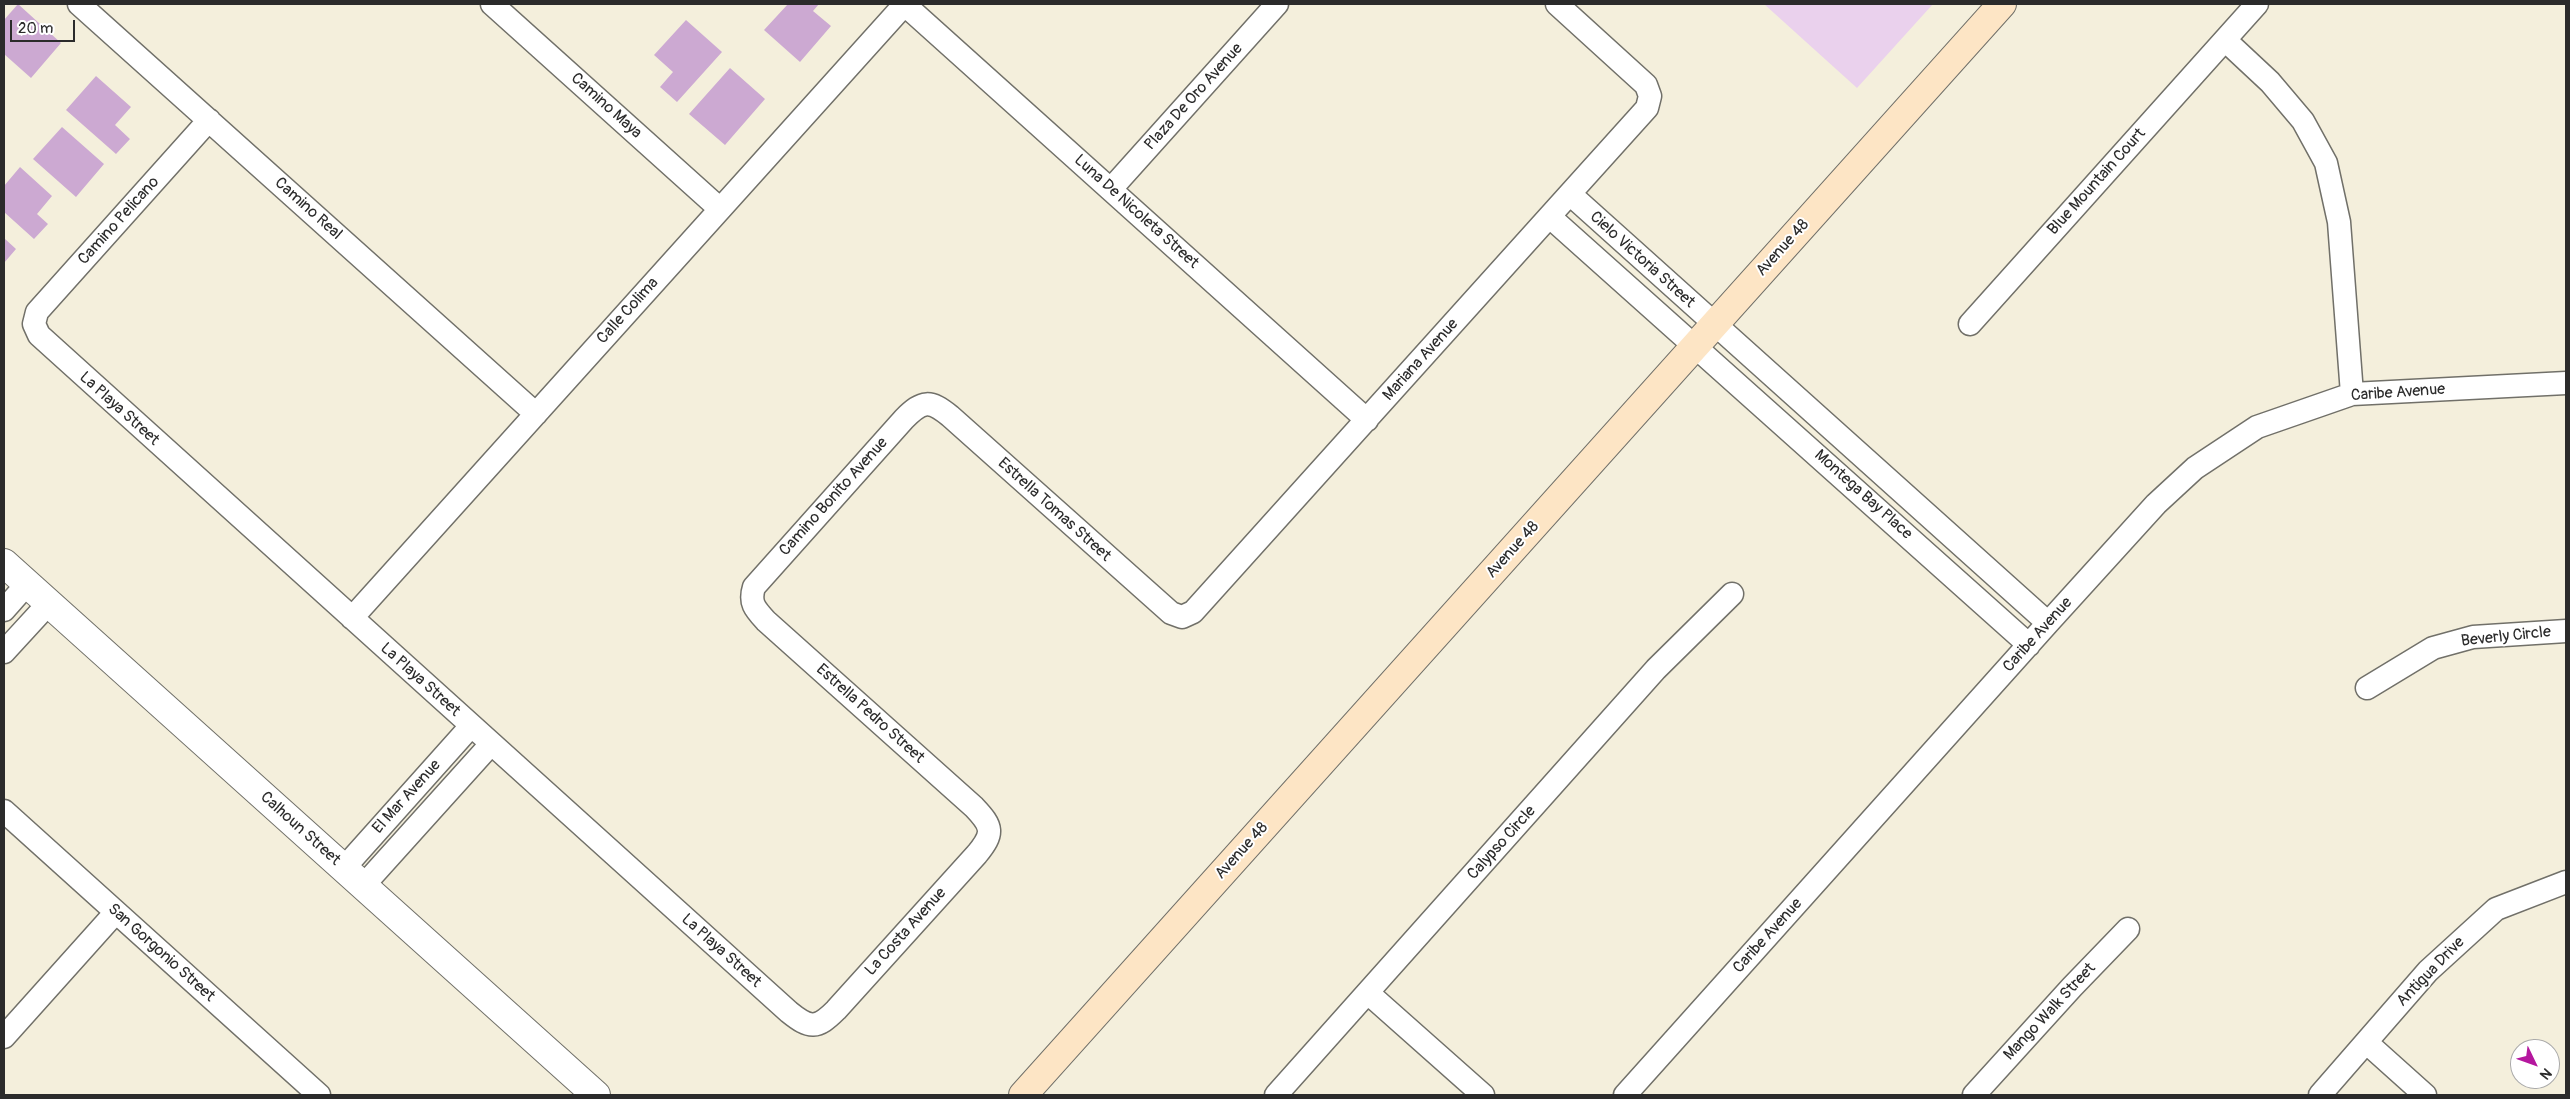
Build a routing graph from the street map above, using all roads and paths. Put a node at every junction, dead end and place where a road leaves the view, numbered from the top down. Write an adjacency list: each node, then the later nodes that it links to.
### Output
1 (79, 4): 9 (street, Camino Real)
2 (492, 4): 12 (street, Camino Maya)
3 (904, 4): 10 (street, Luna De Nicoleta Street); 12 (street, Calle Colima)
4 (1277, 4): 10 (street, Plaza De Oro Avenue)
5 (1557, 4): 11 (street, Mariana Avenue)
6 (2002, 4): 16 (main road, Avenue 48)
7 (2258, 4): 8 (street, Blue Mountain Court)
8 (2225, 40): 15 (street, Blue Mountain Court); 19 (street)
9 (209, 120): 14 (street, Camino Pelicano); 21 (street, Camino Real)
10 (1111, 189): 22 (street, Luna De Nicoleta Street)
11 (1570, 194): 13 (street, Mariana Avenue); 16 (street, Cielo Victoria Street)
12 (720, 209): 21 (street, Calle Colima)
13 (1550, 216): 17 (street, Cielo Victoria Street); 22 (street, Mariana Avenue)
14 (34, 324): 30 (street, La Playa Street)
15 (1970, 324)
16 (1715, 325): 17 (main road, Avenue 48); 31 (street, Montega Bay Place)
17 (1695, 347): 33 (street, Montega Bay Place); 51 (main road, Avenue 48)
18 (2566, 383): 19 (street, Caribe Avenue)
19 (2352, 394): 31 (street, Caribe Avenue)
20 (926, 403): 26 (street, Camino Bonito Avenue); 29 (street, Estrella Tomas Street)
21 (536, 414): 30 (street, Calle Colima)
22 (1367, 420): 29 (street, Mariana Avenue)
23 (4, 563): 24 (street, Calhoun Street)
24 (27, 584): 27 (street, Calhoun Street); 28 (street)
25 (1732, 594): 45 (street, Calypso Circle)
26 (750, 598): 39 (street, Estrella Pedro Street)
27 (49, 603): 34 (street); 40 (street, Calhoun Street)
28 (4, 610)
29 (1182, 616)
30 (352, 618): 36 (street, La Playa Street)
31 (2048, 623): 33 (street, Caribe Avenue)
32 (2566, 631): 35 (street, Beverly Circle)
33 (2029, 645): 54 (street, Caribe Avenue)
34 (4, 652)
35 (2367, 688)
36 (471, 726): 37 (street, La Playa Street); 40 (street, El Mar Avenue)
37 (491, 744): 42 (street, El Mar Avenue); 46 (street, La Playa Street)
38 (4, 811): 43 (street, San Gorgonio Street)
39 (990, 830): 46 (street, La Costa Avenue)
40 (344, 868): 42 (street, Calhoun Street)
41 (2566, 882): 48 (street, Antigua Drive)
42 (364, 886): 50 (street, Calhoun Street)
43 (116, 912): 47 (street); 49 (street, San Gorgonio Street)
44 (2128, 929): 55 (street, Mango Walk Street)
45 (1368, 993): 52 (street, Calypso Circle); 53 (street)
46 (814, 1026)
47 (4, 1037)
48 (2367, 1043): 56 (street, Antigua Drive); 57 (street)
49 (319, 1095)
50 (596, 1095)
51 (1023, 1095)
52 (1276, 1095)
53 (1483, 1095)
54 (1625, 1095)
55 (1974, 1095)
56 (2320, 1095)
57 (2424, 1095)

